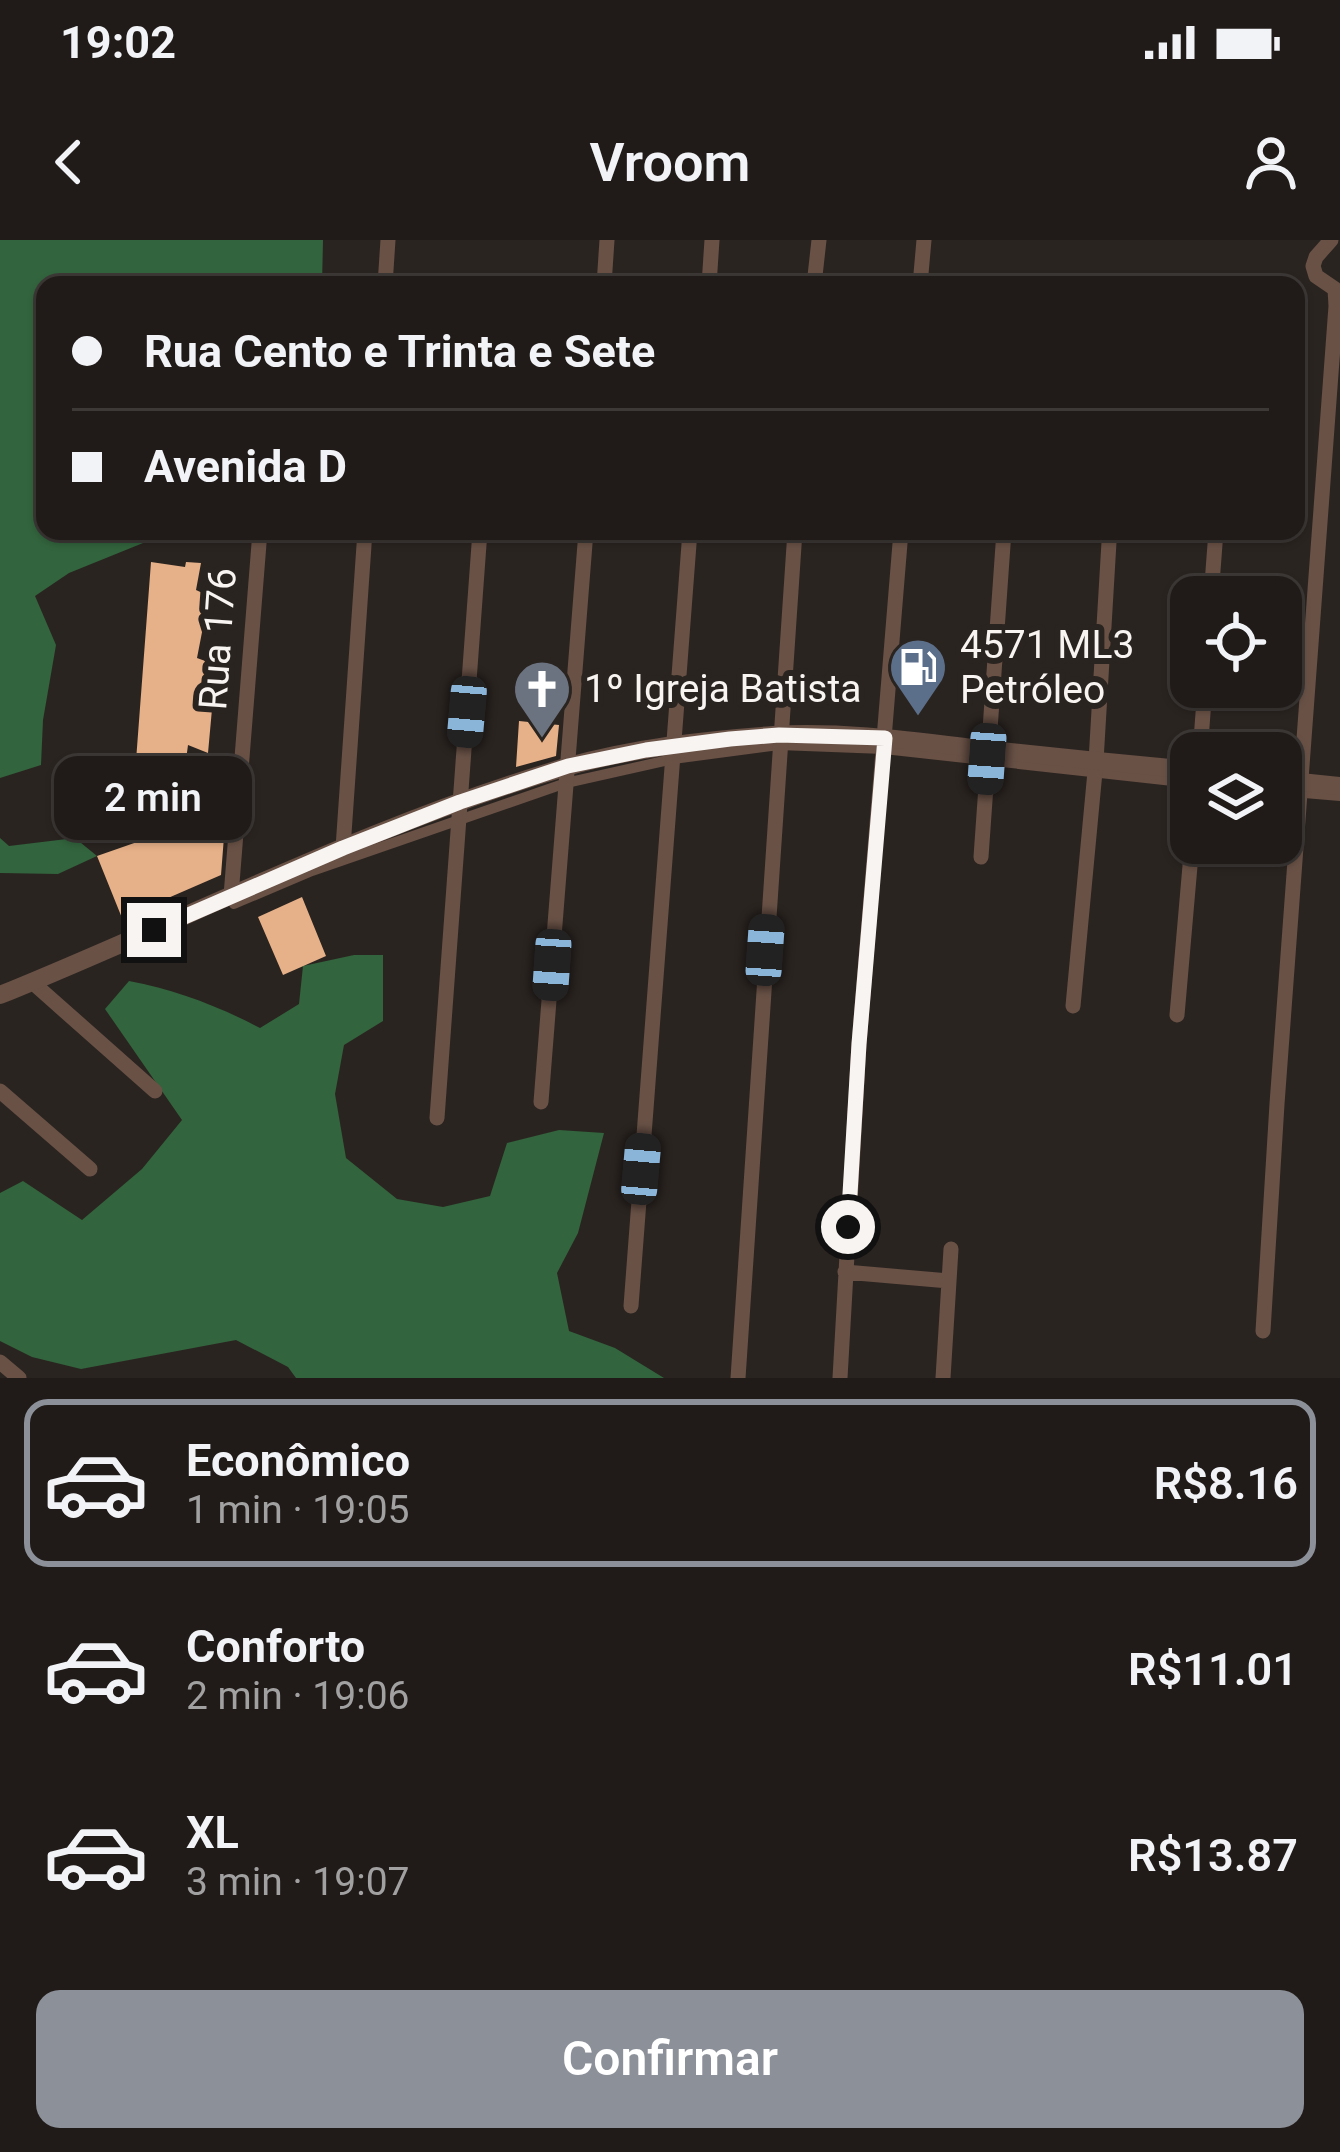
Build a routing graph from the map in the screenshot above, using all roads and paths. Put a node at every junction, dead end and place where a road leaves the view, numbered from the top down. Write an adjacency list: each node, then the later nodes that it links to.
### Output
1 (388, 240): 7 (street)
2 (607, 240): 8 (street)
3 (712, 240): 9 (street)
4 (819, 240): 10 (street)
5 (924, 240): 11 (street)
6 (1331, 240): 32 (street)
7 (386, 276)
8 (605, 276)
9 (710, 276)
10 (815, 276)
11 (921, 276)
12 (259, 540): 39 (street, Rua 176)
13 (364, 540): 35 (street)
14 (480, 540): 34 (street)
15 (585, 540): 29 (street)
16 (689, 540): 25 (street)
17 (794, 540): 23 (street)
18 (900, 540): 24 (street)
19 (1003, 540): 26 (street)
20 (1215, 540): 22 (street)
21 (1108, 542): 27 (street)
22 (1213, 576)
23 (779, 740): 24 (street); 25 (street); 56 (street)
24 (884, 744): 26 (street); 50 (street)
25 (673, 752): 29 (street); 52 (street)
26 (987, 754): 27 (street); 36 (street)
27 (1095, 767): 28 (street); 30 (street); 42 (street)
28 (1170, 769)
29 (567, 775): 34 (street); 46 (street)
30 (1170, 780)
31 (1340, 786): 32 (street)
32 (1302, 787): 33 (street)
33 (1340, 796)
34 (459, 811): 35 (street); 39 (street); 47 (street)
35 (343, 848): 39 (street)
36 (981, 857)
37 (1190, 864): 43 (street)
38 (1296, 864): 53 (street)
39 (233, 900): 40 (street)
40 (32, 982): 41 (street); 45 (street)
41 (0, 995)
42 (1073, 1006)
43 (1177, 1015)
44 (0, 1091): 48 (street)
45 (155, 1091)
46 (542, 1102)
47 (437, 1118)
48 (90, 1169)
49 (951, 1249): 51 (street)
50 (845, 1273): 51 (street); 57 (street)
51 (949, 1282): 58 (street)
52 (631, 1306)
53 (1263, 1330)
54 (0, 1362): 55 (street)
55 (19, 1378)
56 (738, 1378)
57 (840, 1378)
58 (943, 1378)

